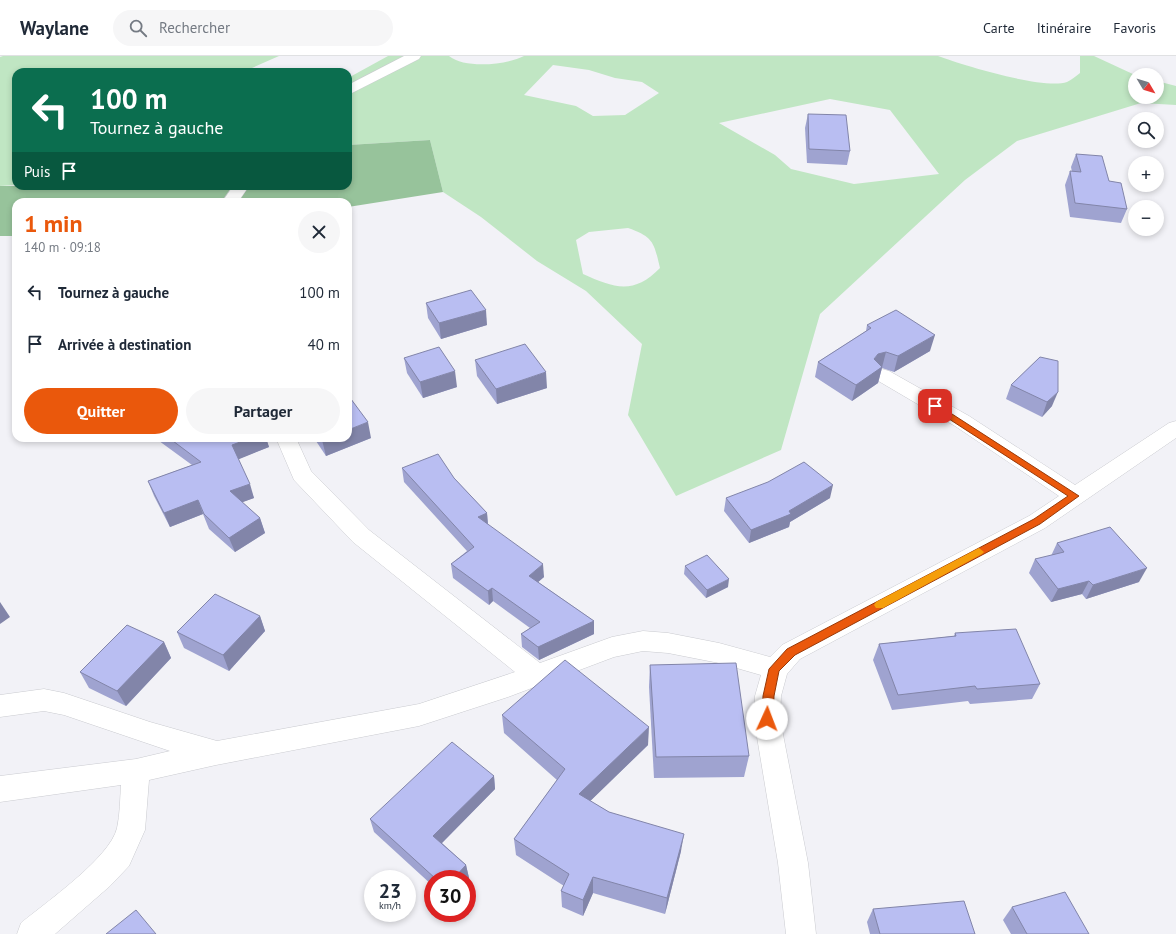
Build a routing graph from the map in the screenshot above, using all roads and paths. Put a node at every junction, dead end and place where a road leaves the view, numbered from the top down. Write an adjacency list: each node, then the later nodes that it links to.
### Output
1 (414, 56): 2 (street)
2 (352, 89)
3 (882, 375): 6 (street)
4 (1176, 428): 6 (street)
5 (288, 442): 8 (street)
6 (1075, 496): 7 (street)
7 (775, 669): 8 (street); 14 (street)
8 (537, 675): 10 (street)
9 (0, 706): 10 (street)
10 (216, 753): 11 (street)
11 (136, 771): 12 (street); 13 (street)
12 (0, 789)
13 (32, 934)
14 (801, 934)

